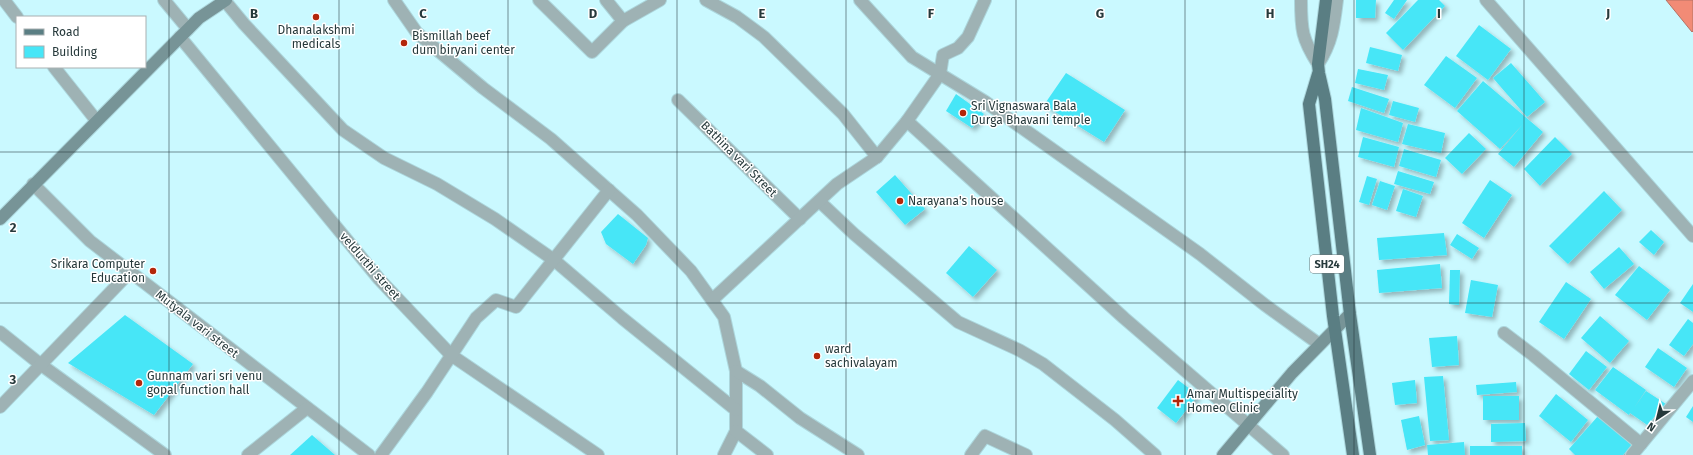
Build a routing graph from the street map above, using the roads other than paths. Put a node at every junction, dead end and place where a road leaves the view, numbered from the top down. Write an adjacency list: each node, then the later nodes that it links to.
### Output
1 (4, 0): 15 (street)
2 (164, 0): 17 (street, veldurthi street)
3 (226, 0): 17 (street); 31 (street)
4 (394, 0): 26 (street)
5 (539, 0): 16 (street)
6 (606, 0): 16 (street)
7 (660, 0): 16 (street)
8 (706, 0): 24 (street)
9 (860, 0): 20 (street)
10 (985, 0): 20 (street)
11 (1301, 0): 19 (street)
12 (1326, 0): 19 (main road, SH24)
13 (1337, 0): 19 (street)
14 (1486, 0): 30 (street)
15 (16, 16)
16 (623, 22)
17 (184, 33): 22 (street); 39 (street, veldurthi street)
18 (55, 68): 22 (street)
19 (1318, 69): 34 (main road, SH24); 35 (main road, SH24)
20 (940, 74): 23 (street); 38 (street)
21 (678, 100): 29 (street, Bathina vari Street)
22 (96, 120): 25 (street)
23 (907, 121): 24 (street); 46 (street)
24 (877, 157): 27 (street)
25 (33, 184): 28 (street); 32 (street, Mutyala vari street)
26 (609, 190): 31 (street); 33 (street)
27 (819, 201): 29 (street); 59 (street)
28 (0, 219)
29 (800, 219): 33 (street)
30 (1693, 236)
31 (554, 260): 39 (street); 45 (street)
32 (130, 272): 40 (street); 44 (street, Mutyala vari street)
33 (712, 300): 41 (street)
34 (1350, 314): 35 (street); 63 (main road, SH24)
35 (1335, 328): 38 (street); 62 (main road, SH24)
36 (0, 332): 40 (street)
37 (1504, 333): 48 (street)
38 (1319, 344): 46 (street)
39 (451, 355): 52 (street); 53 (street, veldurthi street)
40 (40, 364): 43 (street); 49 (street)
41 (736, 371): 45 (street); 56 (street)
42 (1693, 381): 48 (street)
43 (0, 407)
44 (307, 408): 50 (street); 51 (street, Mutyala vari street)
45 (736, 410): 47 (street)
46 (1248, 426): 60 (street); 61 (street)
47 (736, 431): 54 (street); 55 (street)
48 (1641, 444): 64 (street)
49 (159, 453)
50 (248, 455)
51 (370, 455)
52 (381, 455)
53 (598, 455)
54 (724, 455)
55 (767, 455)
56 (858, 455)
57 (971, 455): 58 (street)
58 (1026, 455)
59 (1155, 455)
60 (1223, 455)
61 (1283, 455)
62 (1353, 455)
63 (1370, 455)
64 (1632, 455)

